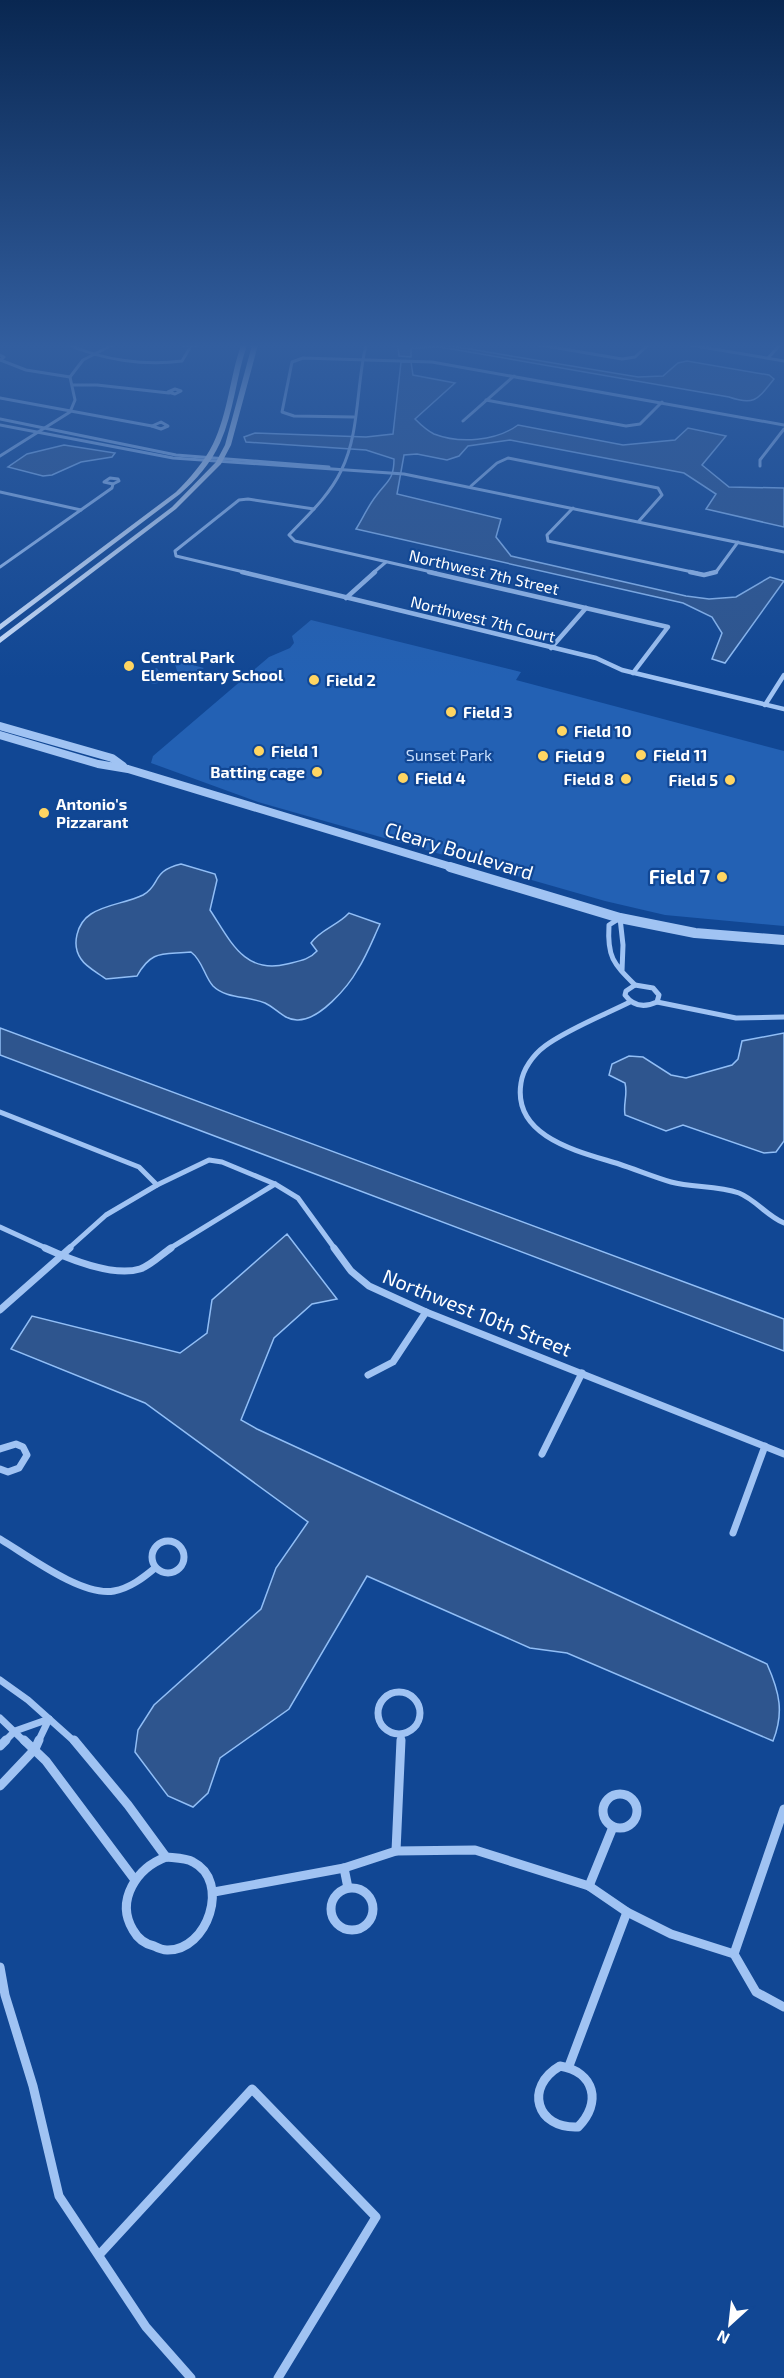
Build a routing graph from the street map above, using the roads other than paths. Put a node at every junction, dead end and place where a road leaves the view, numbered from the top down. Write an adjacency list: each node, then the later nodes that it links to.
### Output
1 (162, 456): 7 (street)
2 (184, 456): 7 (street)
3 (209, 456): 7 (main road)
4 (222, 456): 8 (main road)
5 (346, 456): 10 (street)
6 (763, 456): 9 (street)
7 (207, 459): 8 (street); 24 (main road)
8 (220, 460): 10 (street); 25 (main road)
9 (760, 466)
10 (342, 470): 12 (street); 15 (street)
11 (113, 484): 16 (street)
12 (471, 486): 14 (street); 17 (street)
13 (0, 492): 16 (street)
14 (573, 508): 17 (street); 18 (street)
15 (314, 509): 20 (street, Northwest 7th Street); 22 (street, Northwest 7th Court)
16 (81, 510): 21 (street)
17 (639, 521): 18 (street)
18 (738, 542): 19 (street)
19 (784, 552)
20 (386, 562): 22 (street); 23 (street, Northwest 7th Street)
21 (0, 567)
22 (346, 598): 26 (street, Northwest 7th Court)
23 (586, 608): 26 (street); 27 (street, Northwest 7th Street)
24 (0, 628)
25 (0, 641)
26 (551, 648): 27 (street, Northwest 7th Court)
27 (633, 673): 29 (street, Northwest 7th Court)
28 (784, 675): 29 (street)
29 (765, 705): 30 (street, Northwest 7th Court)
30 (784, 710)
31 (0, 726): 33 (street, Cleary Boulevard)
32 (0, 735): 33 (street, Cleary Boulevard)
33 (128, 769): 34 (street, Cleary Boulevard)
34 (620, 918): 35 (street, Cleary Boulevard); 36 (street); 36 (street)
35 (784, 940)
36 (622, 971): 37 (street)
37 (635, 985): 38 (street); 39 (street)
38 (630, 1002): 39 (street); 44 (street)
39 (657, 1002): 40 (street)
40 (784, 1017)
41 (0, 1112): 43 (street)
42 (275, 1184): 43 (street, Northwest 10th Street); 46 (street); 48 (street, Northwest 10th Street)
43 (157, 1185): 46 (street, Northwest 10th Street)
44 (784, 1223)
45 (0, 1227): 46 (street)
46 (62, 1255): 47 (street, Northwest 10th Street)
47 (0, 1310)
48 (426, 1312): 49 (street, Northwest 10th Street); 50 (street)
49 (582, 1373): 51 (street, Northwest 10th Street); 53 (street)
50 (368, 1375)
51 (765, 1446): 54 (street, Northwest 10th Street); 56 (street)
52 (0, 1449): 55 (street)
53 (542, 1454)
54 (784, 1454)
55 (0, 1470)
56 (733, 1533)
57 (0, 1539): 58 (street)
58 (155, 1568): 58 (street)
59 (0, 1680): 61 (street)
60 (0, 1718): 62 (street)
61 (49, 1719): 62 (street); 65 (street); 70 (street)
62 (15, 1731): 64 (street); 65 (street)
63 (401, 1735): 63 (street); 69 (street)
64 (0, 1746)
65 (35, 1749): 66 (street); 72 (street)
66 (0, 1786)
67 (784, 1809): 77 (street)
68 (613, 1827): 68 (street); 73 (street)
69 (396, 1851): 71 (street); 73 (street)
70 (166, 1857): 72 (street); 75 (street)
71 (344, 1868): 74 (street); 75 (street)
72 (135, 1880): 75 (street)
73 (589, 1886): 76 (street)
74 (348, 1888): 74 (street)
75 (214, 1892)
76 (627, 1912): 77 (street); 80 (street)
77 (734, 1954): 79 (street)
78 (0, 1967): 81 (street)
79 (784, 2007)
80 (569, 2066): 80 (street)
81 (99, 2255): 82 (street); 83 (street)
82 (191, 2378)
83 (278, 2378)

